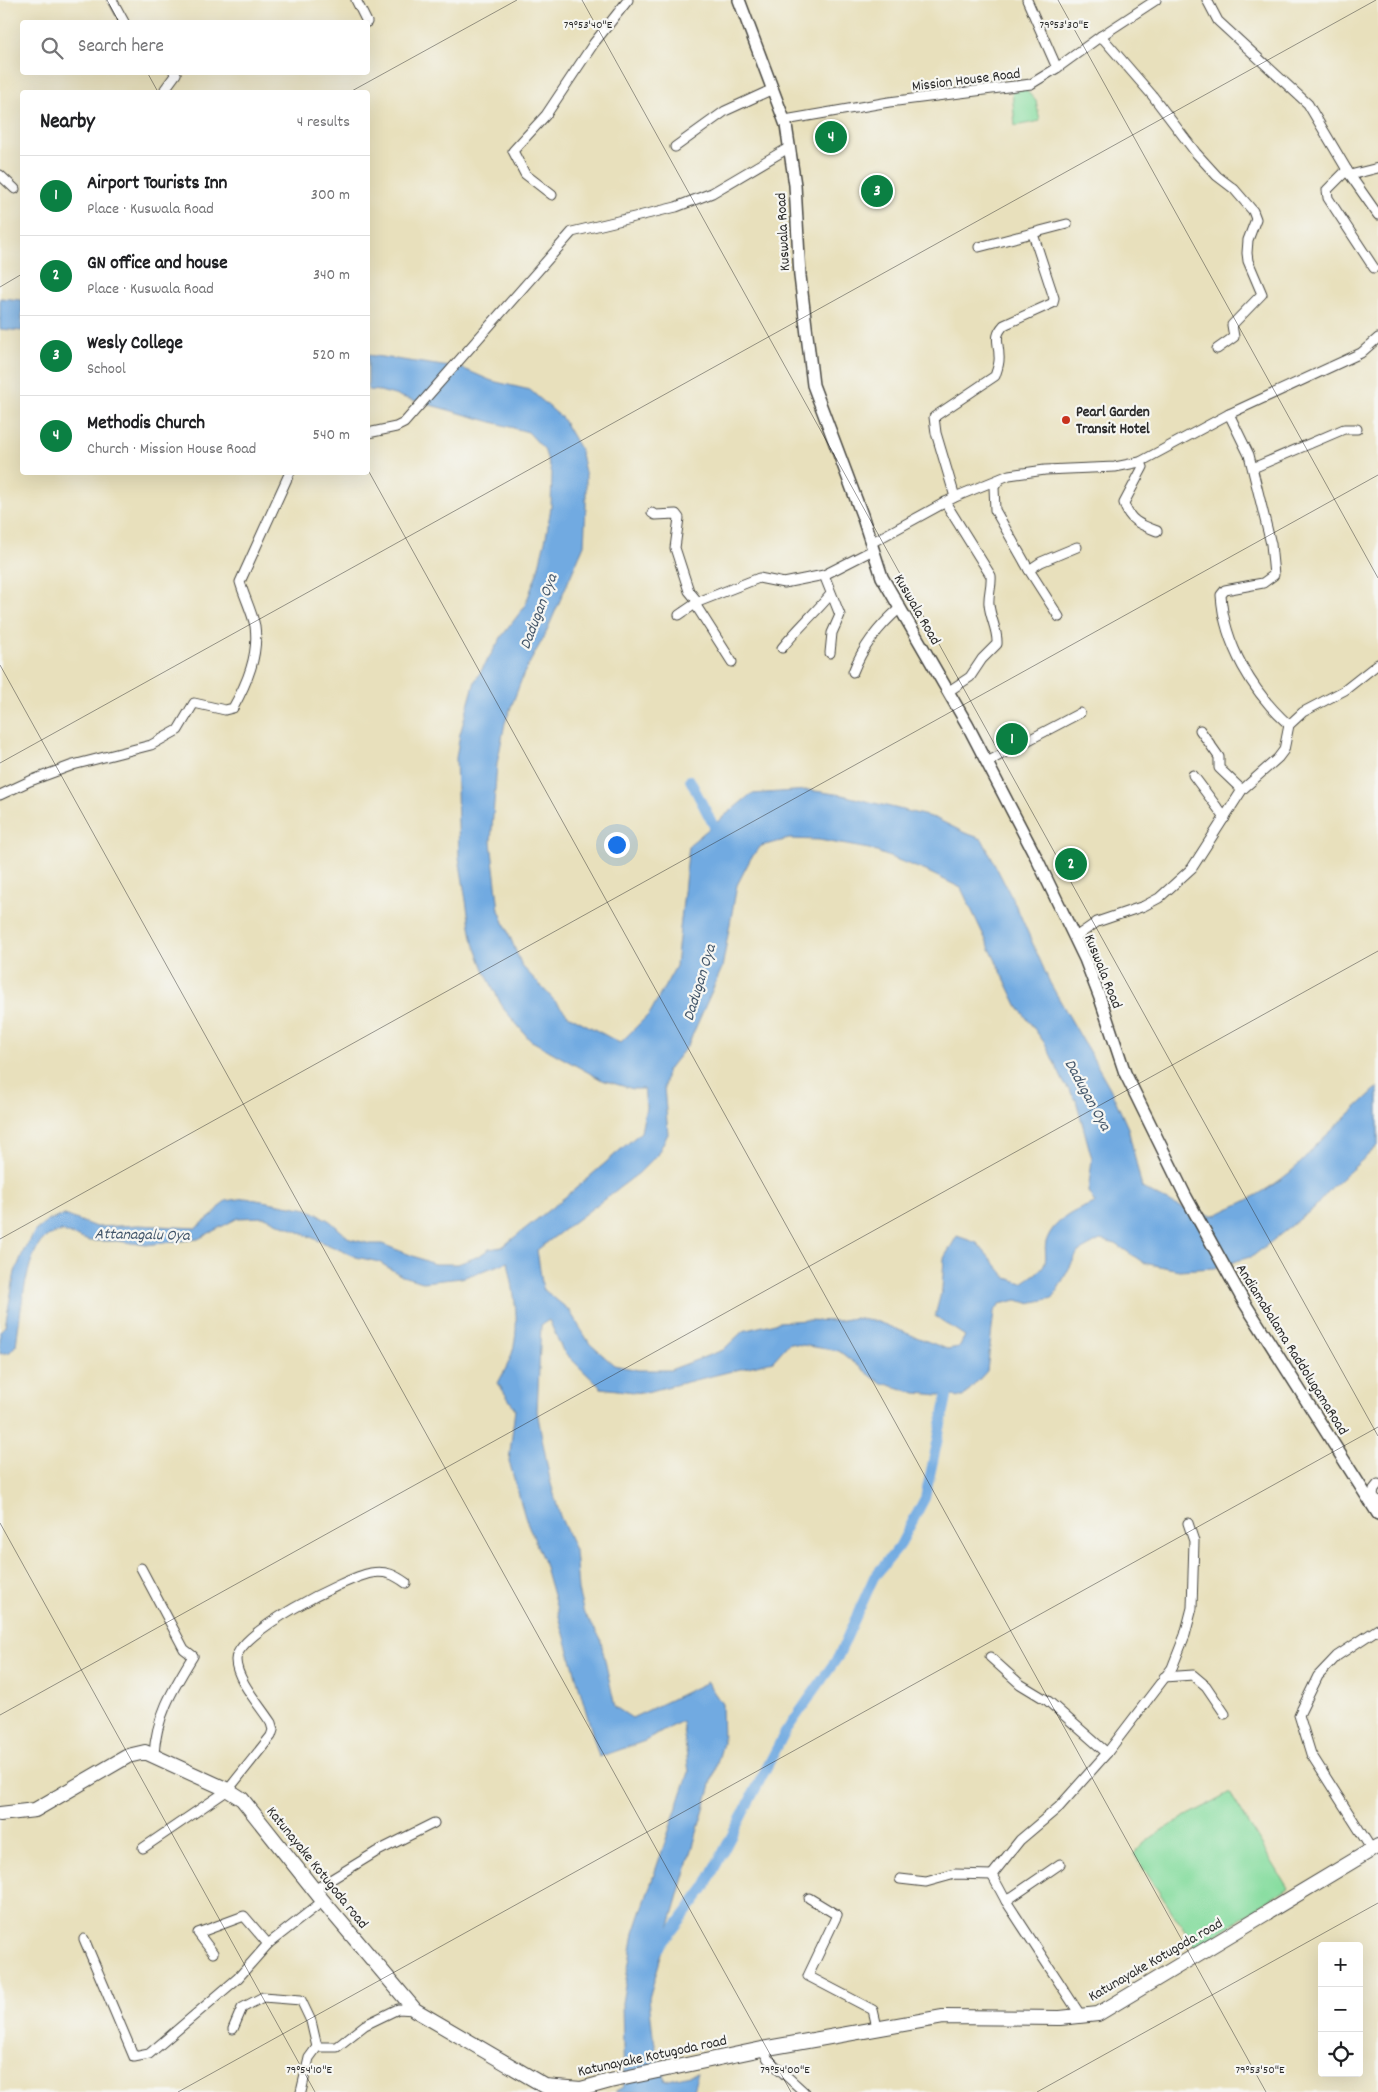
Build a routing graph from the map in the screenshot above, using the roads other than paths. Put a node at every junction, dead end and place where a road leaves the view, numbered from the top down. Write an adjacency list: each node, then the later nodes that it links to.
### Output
1 (112, 0): 8 (street)
2 (356, 0): 9 (street)
3 (628, 0): 22 (street)
4 (1027, 0): 11 (street)
5 (1156, 0): 10 (street, Mission House Road)
6 (1206, 0): 19 (street)
7 (742, 1): 14 (street, Kuswala Road)
8 (123, 20)
9 (366, 20)
10 (1101, 36): 11 (street, Mission House Road); 29 (street)
11 (1058, 68): 15 (street, Mission House Road)
12 (175, 75): 13 (street)
13 (165, 89)
14 (773, 90): 15 (street, Kuswala Road); 16 (street)
15 (785, 120): 17 (street, Kuswala Road)
16 (675, 147)
17 (790, 147): 32 (street); 41 (street, Kuswala Road)
18 (1378, 168): 19 (street)
19 (1349, 172): 23 (street); 27 (street)
20 (0, 175): 21 (street)
21 (15, 189)
22 (552, 194)
23 (1378, 215)
24 (1067, 224): 25 (street)
25 (1034, 234): 26 (street); 37 (street)
26 (979, 247)
27 (1374, 268)
28 (1378, 338): 30 (street)
29 (1217, 348)
30 (1229, 414): 33 (street); 34 (street)
31 (1357, 429): 34 (street)
32 (370, 433)
33 (1140, 462): 36 (street); 40 (street)
34 (1253, 468): 57 (street)
35 (289, 475): 62 (street)
36 (999, 480): 37 (street); 43 (street)
37 (955, 497): 38 (street)
38 (945, 502): 41 (street); 55 (street)
39 (652, 513): 46 (street)
40 (1157, 531)
41 (872, 546): 44 (street); 47 (street, Kuswala Road)
42 (1077, 547): 43 (street)
43 (1029, 570): 49 (street)
44 (824, 574): 45 (street); 46 (street)
45 (831, 594): 50 (street); 51 (street)
46 (696, 603): 48 (street); 52 (street)
47 (900, 608): 54 (street); 55 (street, Kuswala Road)
48 (679, 615)
49 (1059, 617)
50 (782, 648)
51 (830, 653)
52 (732, 662)
53 (1378, 664): 57 (street)
54 (853, 672)
55 (949, 692): 59 (street, Kuswala Road)
56 (1080, 713): 59 (street)
57 (1289, 725): 61 (street)
58 (1200, 730): 61 (street)
59 (987, 762): 64 (street, Kuswala Road)
60 (1193, 775): 63 (street)
61 (1242, 790): 63 (street)
62 (0, 795)
63 (1225, 818): 64 (street)
64 (1074, 938): 65 (street, Kuswala Road)
65 (1186, 1197): 68 (street, Andiamabalama RaddolugamaRoad)
66 (1378, 1484): 67 (street)
67 (1378, 1504)
68 (1378, 1514)
69 (1188, 1523): 74 (street)
70 (140, 1568): 77 (street)
71 (406, 1583): 78 (street)
72 (1378, 1629): 82 (street)
73 (990, 1657): 76 (street)
74 (1164, 1677): 75 (street); 76 (street)
75 (1225, 1714)
76 (1106, 1753): 84 (street)
77 (154, 1755): 78 (main road, Katunayake Kotugoda road); 79 (main road, Katunayake Kotugoda road)
78 (228, 1790): 81 (street); 86 (main road, Katunayake Kotugoda road)
79 (0, 1814)
80 (434, 1823): 86 (street)
81 (144, 1848)
82 (1375, 1848): 94 (main road, Katunayake Kotugoda road)
83 (1060, 1864): 89 (street)
84 (992, 1875): 85 (street); 89 (street)
85 (900, 1880)
86 (314, 1890): 88 (main road, Katunayake Kotugoda road)
87 (809, 1898): 95 (street)
88 (323, 1901): 91 (street); 93 (main road, Katunayake Kotugoda road)
89 (1006, 1901): 94 (street)
90 (84, 1939): 91 (street)
91 (268, 1944): 92 (street)
92 (213, 1953)
93 (415, 2010): 97 (street); 98 (main road, Katunayake Kotugoda road)
94 (1081, 2016): 95 (main road, Katunayake Kotugoda road)
95 (877, 2028): 98 (main road, Katunayake Kotugoda road)
96 (234, 2029): 97 (street)
97 (317, 2047): 99 (street)
98 (762, 2049): 100 (street)
99 (301, 2092)
100 (804, 2092)

